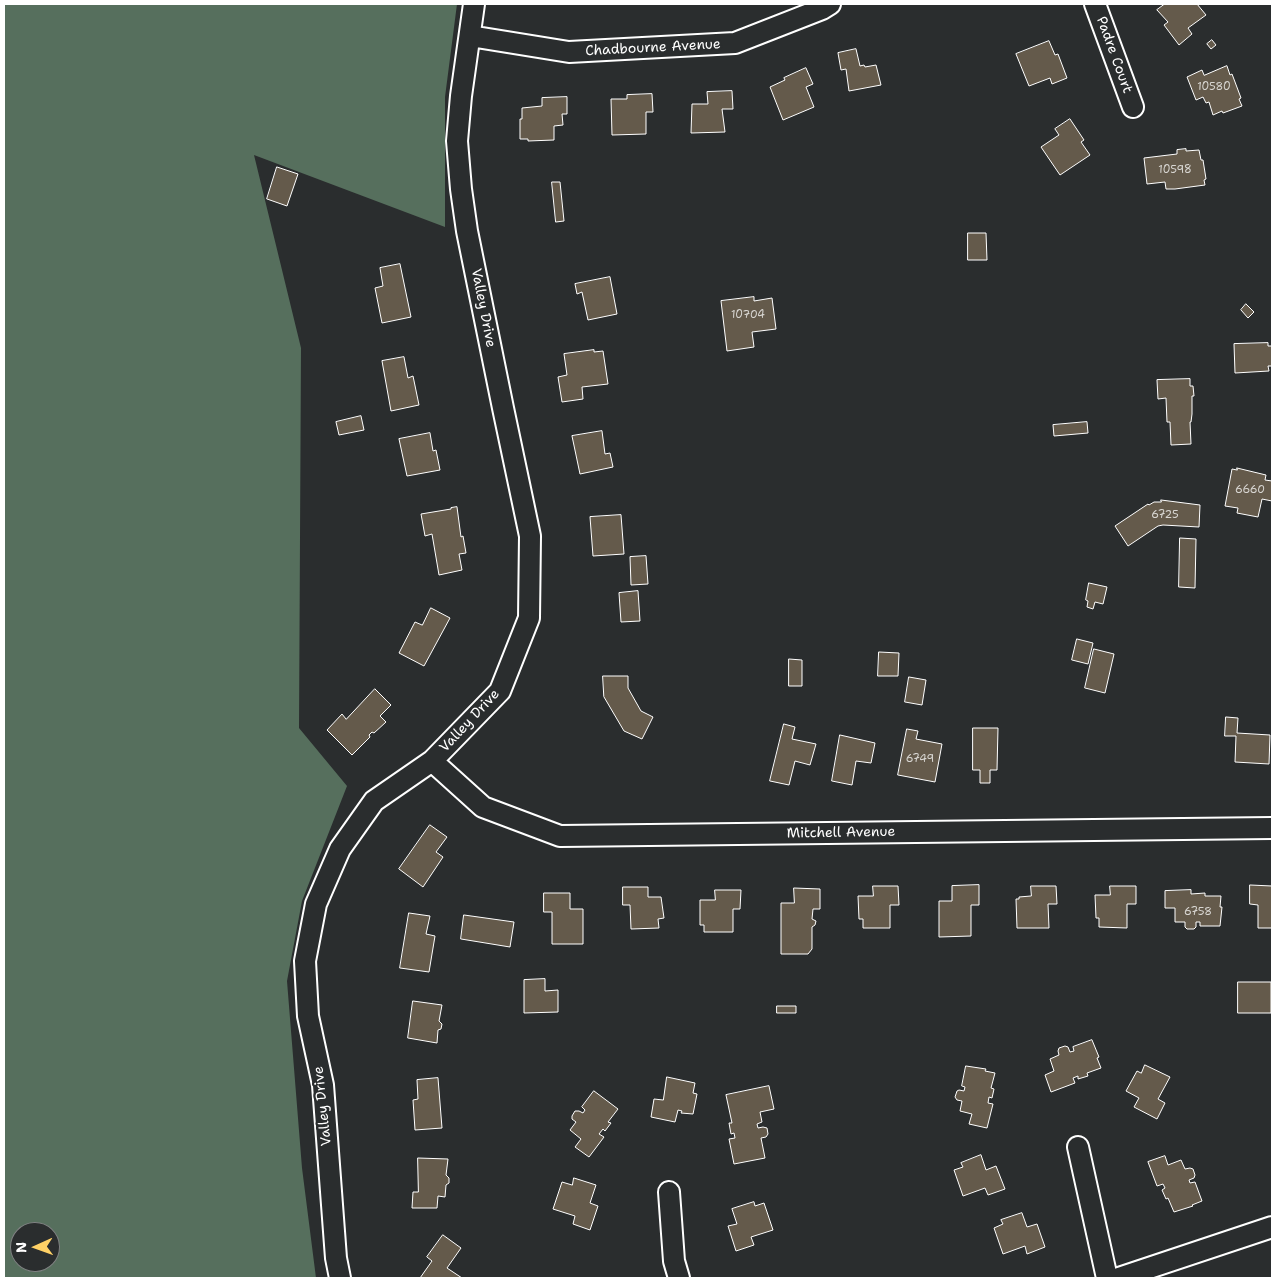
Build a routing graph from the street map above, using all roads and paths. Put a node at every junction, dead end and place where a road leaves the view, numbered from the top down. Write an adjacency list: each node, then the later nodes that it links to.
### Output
1 (474, 4): 4 (street, Valley Drive)
2 (830, 4): 4 (street, Chadbourne Avenue)
3 (1095, 4): 5 (street, Padre Court)
4 (470, 36): 6 (street, Valley Drive)
5 (1134, 107)
6 (432, 761): 7 (street, Mitchell Avenue); 11 (street, Valley Drive)
7 (1272, 828)
8 (1078, 1147): 13 (street)
9 (669, 1192): 12 (street)
10 (1272, 1227): 14 (street)
11 (340, 1278)
12 (679, 1278)
13 (1107, 1278)
14 (1119, 1278)

